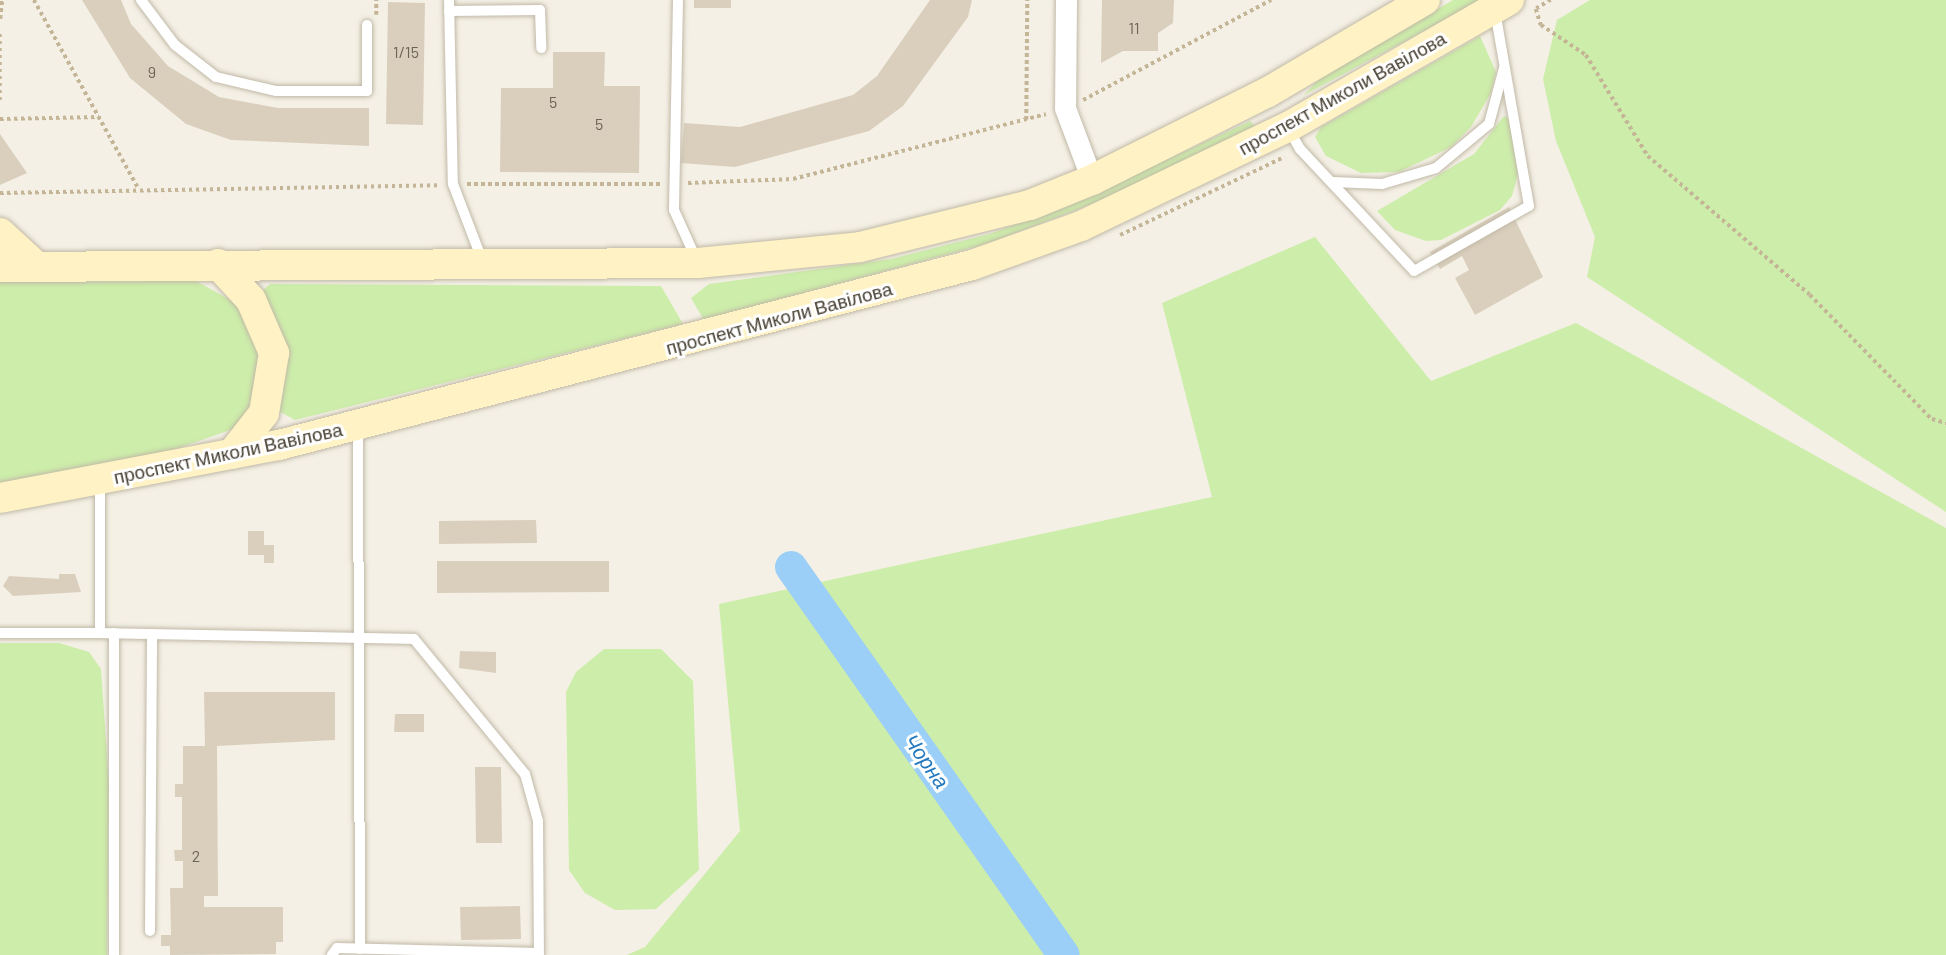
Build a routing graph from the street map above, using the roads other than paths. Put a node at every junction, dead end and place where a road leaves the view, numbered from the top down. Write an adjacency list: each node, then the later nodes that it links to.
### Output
1 (141, 0): 7 (lane)
2 (678, 0): 15 (lane)
3 (1066, 0): 12 (street)
4 (1424, 0): 10 (main road, проспект Миколи Вавілова)
5 (1502, 4): 9 (lane); 11 (main road, проспект Миколи Вавілова)
6 (449, 5): 8 (lane); 17 (lane)
7 (367, 24)
8 (541, 48)
9 (1505, 65): 13 (lane); 13 (lane)
10 (1268, 92): 11 (main road); 12 (main road, проспект Миколи Вавілова)
11 (1288, 127): 13 (lane); 20 (main road, проспект Миколи Вавілова)
12 (1092, 180): 15 (main road, проспект Миколи Вавілова)
13 (1333, 182)
14 (0, 233): 18 (main road)
15 (698, 263): 17 (main road, проспект Миколи Вавілова)
16 (218, 264): 17 (main road, проспект Миколи Вавілова); 18 (main road, проспект Миколи Вавілова); 21 (main road)
17 (484, 264)
18 (36, 266): 19 (main road, проспект Миколи Вавілова)
19 (0, 267)
20 (358, 426): 21 (main road, проспект Миколи Вавілова); 28 (lane)
21 (232, 454): 22 (main road, проспект Миколи Вавілова)
22 (100, 480): 23 (main road, проспект Миколи Вавілова); 25 (lane)
23 (0, 498)
24 (0, 633): 25 (lane)
25 (100, 633): 26 (lane)
26 (114, 634): 27 (lane); 32 (lane)
27 (152, 634): 28 (lane); 29 (lane)
28 (362, 636): 30 (lane); 31 (lane)
29 (150, 931)
30 (360, 949): 31 (lane); 33 (lane)
31 (538, 954)
32 (114, 955)
33 (332, 955)

